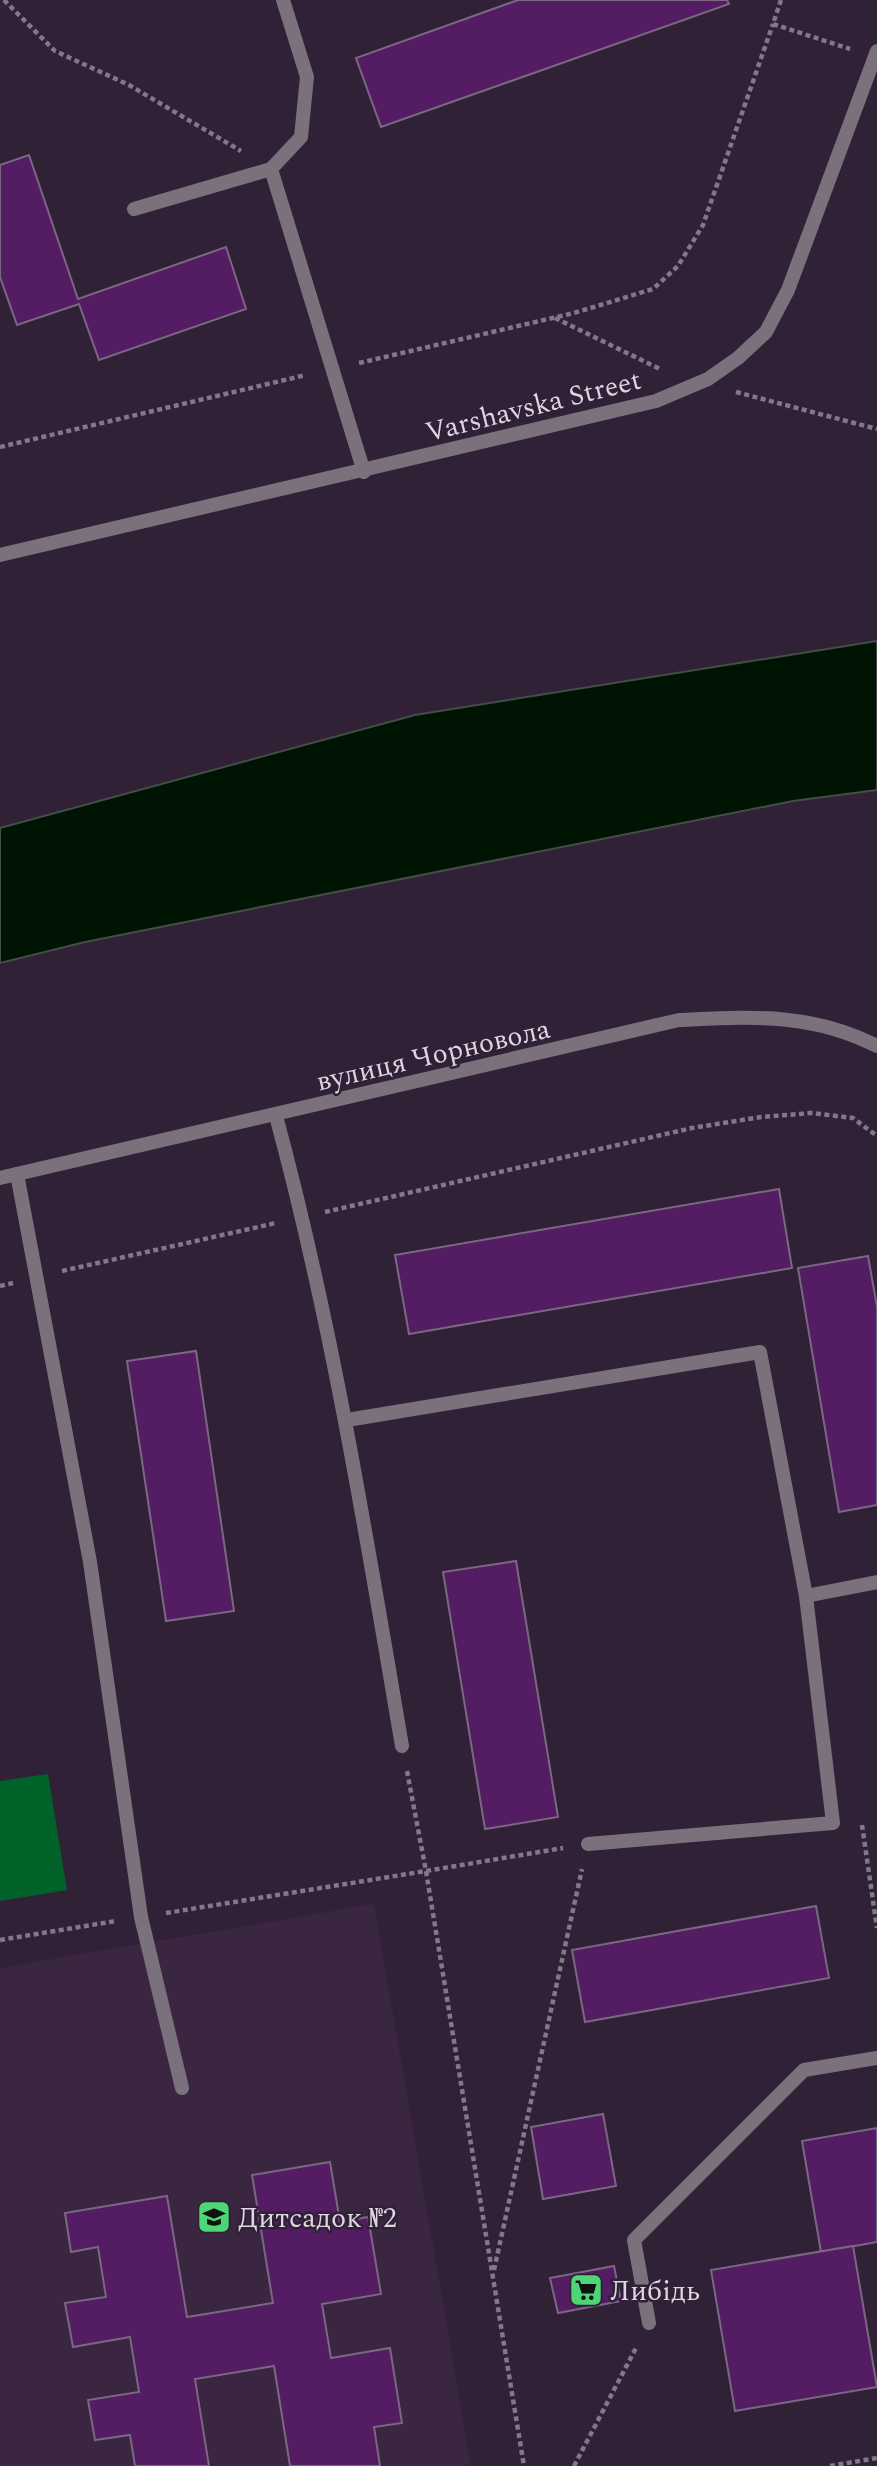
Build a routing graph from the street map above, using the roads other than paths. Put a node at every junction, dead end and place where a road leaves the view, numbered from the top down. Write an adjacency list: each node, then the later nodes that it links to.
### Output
1 (283, 0): 3 (street)
2 (876, 54): 5 (street, Varshavska Street)
3 (271, 169): 4 (street); 5 (street)
4 (134, 209)
5 (364, 472): 6 (street, Varshavska Street)
6 (0, 555)
7 (877, 1046): 8 (street, вулиця Чорновола)
8 (276, 1116): 9 (street, вулиця Чорновола); 11 (street)
9 (16, 1174): 10 (street, вулиця Чорновола); 17 (street)
10 (0, 1178)
11 (347, 1420): 13 (street); 14 (street)
12 (877, 1582): 13 (street)
13 (806, 1596): 15 (street)
14 (402, 1745)
15 (588, 1844)
16 (877, 2058): 18 (street)
17 (182, 2088)
18 (649, 2323)

